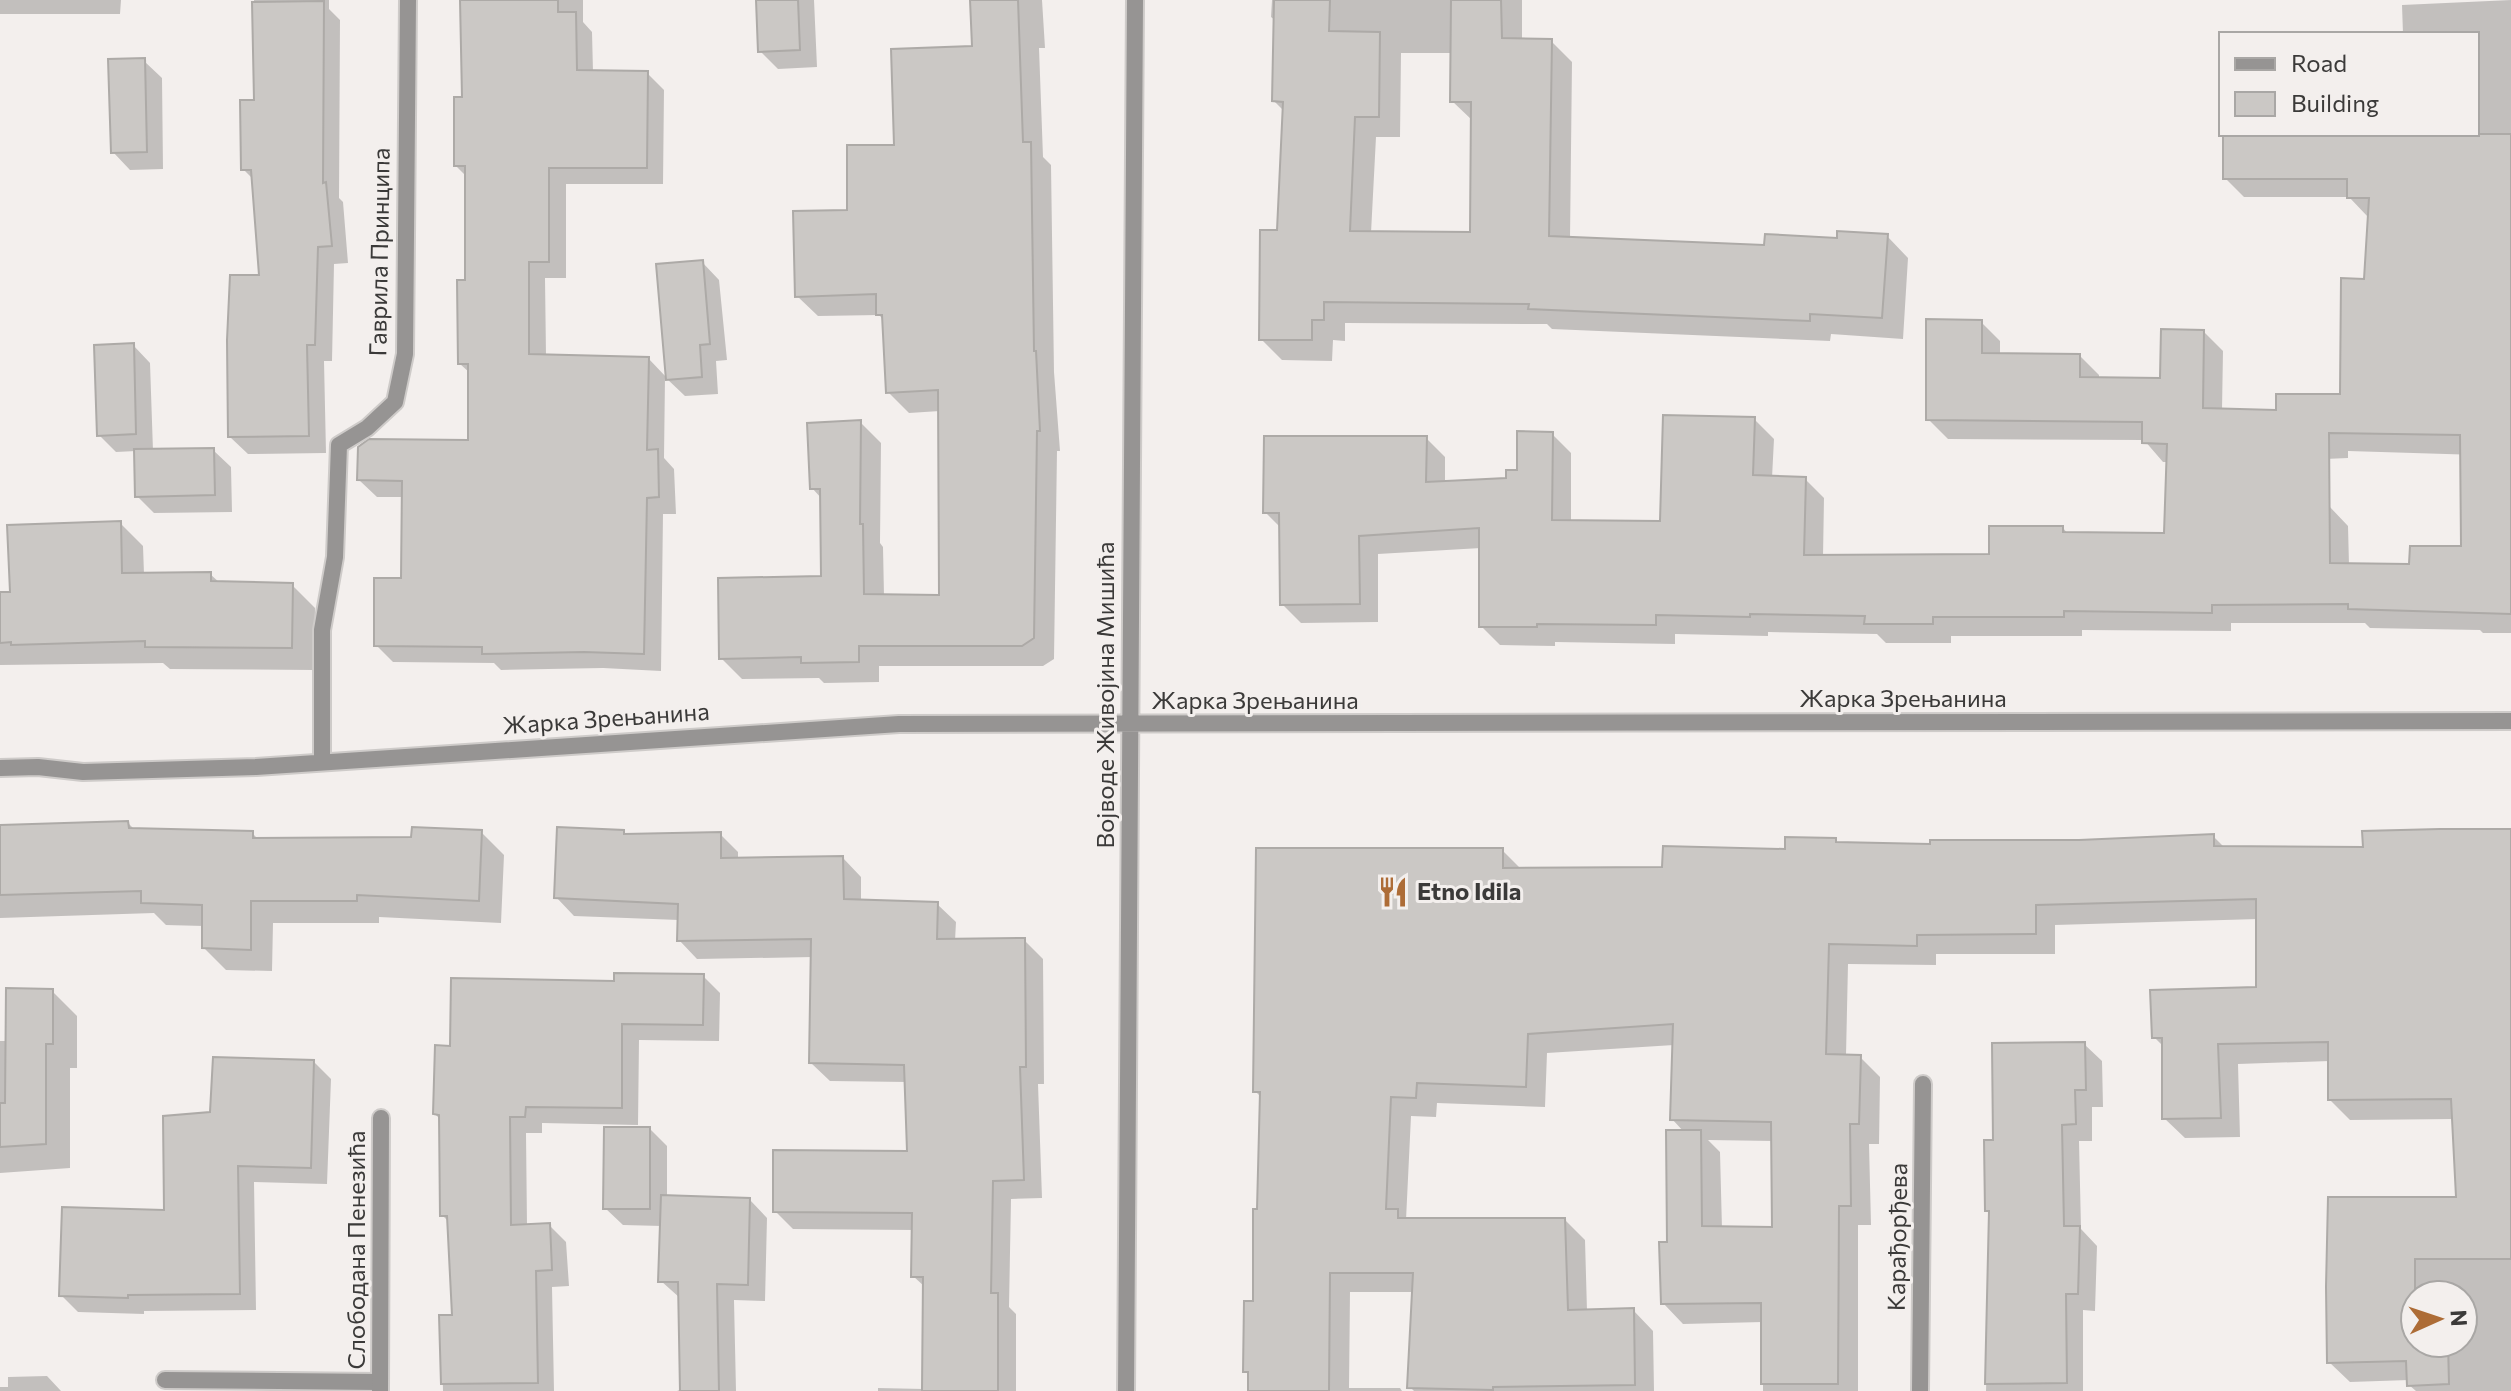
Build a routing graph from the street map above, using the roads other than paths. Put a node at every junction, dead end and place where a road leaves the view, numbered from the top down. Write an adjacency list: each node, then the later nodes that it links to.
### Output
1 (408, 0): 5 (street, Гаврила Принципа)
2 (1135, 0): 4 (street, Војводе Живојина Мишића)
3 (2511, 721): 4 (street, Жарка Зрењанина)
4 (1130, 725): 5 (street, Жарка Зрењанина); 11 (street, Војводе Живојина Мишића)
5 (322, 761): 6 (street, Жарка Зрењанина)
6 (0, 768)
7 (1923, 1084): 12 (street, Карађорђева)
8 (381, 1118): 10 (street, Слободана Пенезића)
9 (165, 1380): 10 (street, Слободана Пенезића)
10 (380, 1386)
11 (1126, 1391)
12 (1920, 1391)

